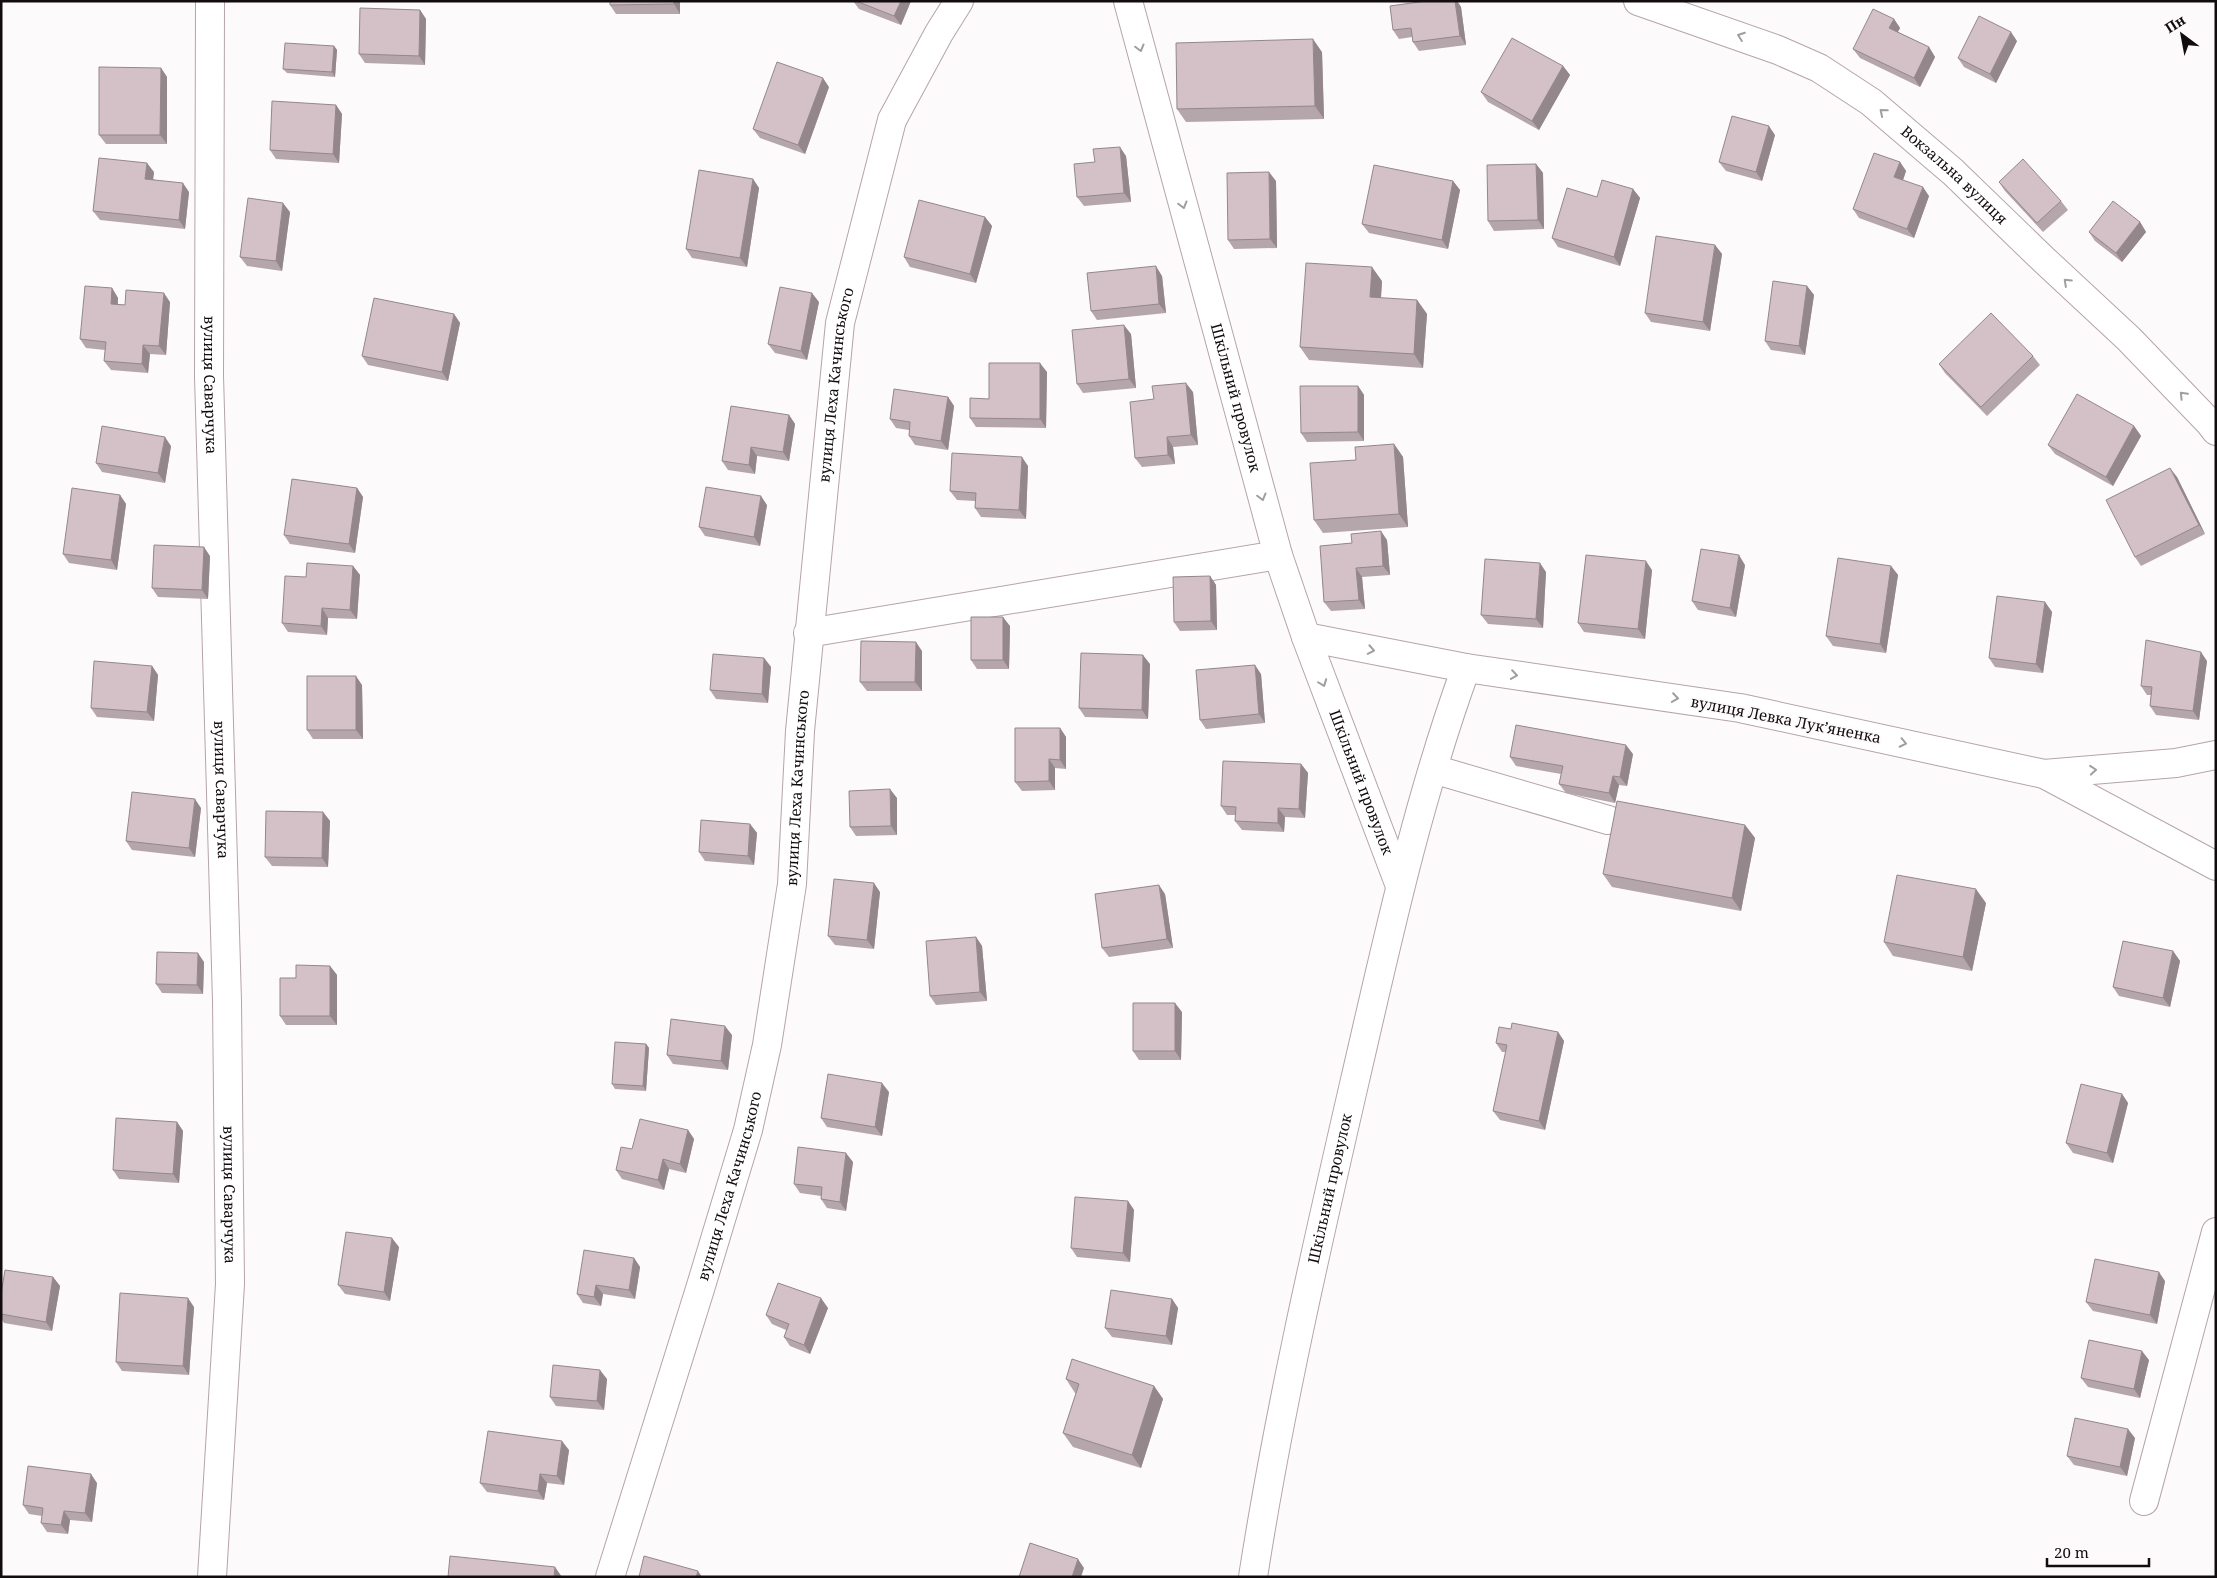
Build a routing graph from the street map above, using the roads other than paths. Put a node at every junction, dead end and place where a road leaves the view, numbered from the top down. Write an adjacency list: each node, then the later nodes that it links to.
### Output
1 (210, 1): 18 (street, вулиця Саварчука)
2 (959, 1): 7 (street, вулиця Леха Качинського)
3 (1128, 1): 6 (street, Шкільний провулок, one-way to 6)
4 (1638, 1): 5 (street, Вокзальна вулиця, one-way to 4)
5 (2216, 431)
6 (1278, 555): 7 (street); 8 (street, Шкільний провулок)
7 (808, 633): 19 (street, вулиця Леха Качинського)
8 (1306, 637): 9 (street, вулиця Левка Лукʼяненка, one-way to 9); 15 (street, Шкільний провулок, one-way to 15)
9 (1466, 668): 11 (street); 12 (street, вулиця Левка Лукʼяненка, one-way to 12)
10 (2216, 755): 12 (street, one-way to 10)
11 (1433, 769): 13 (street); 15 (street)
12 (2044, 774): 14 (street, вулиця Левка Лукʼяненка)
13 (1608, 820)
14 (2216, 866)
15 (1400, 886): 20 (street, Шкільний провулок)
16 (2216, 1232): 17 (street)
17 (2144, 1501)
18 (212, 1577)
19 (610, 1577)
20 (1252, 1577)

